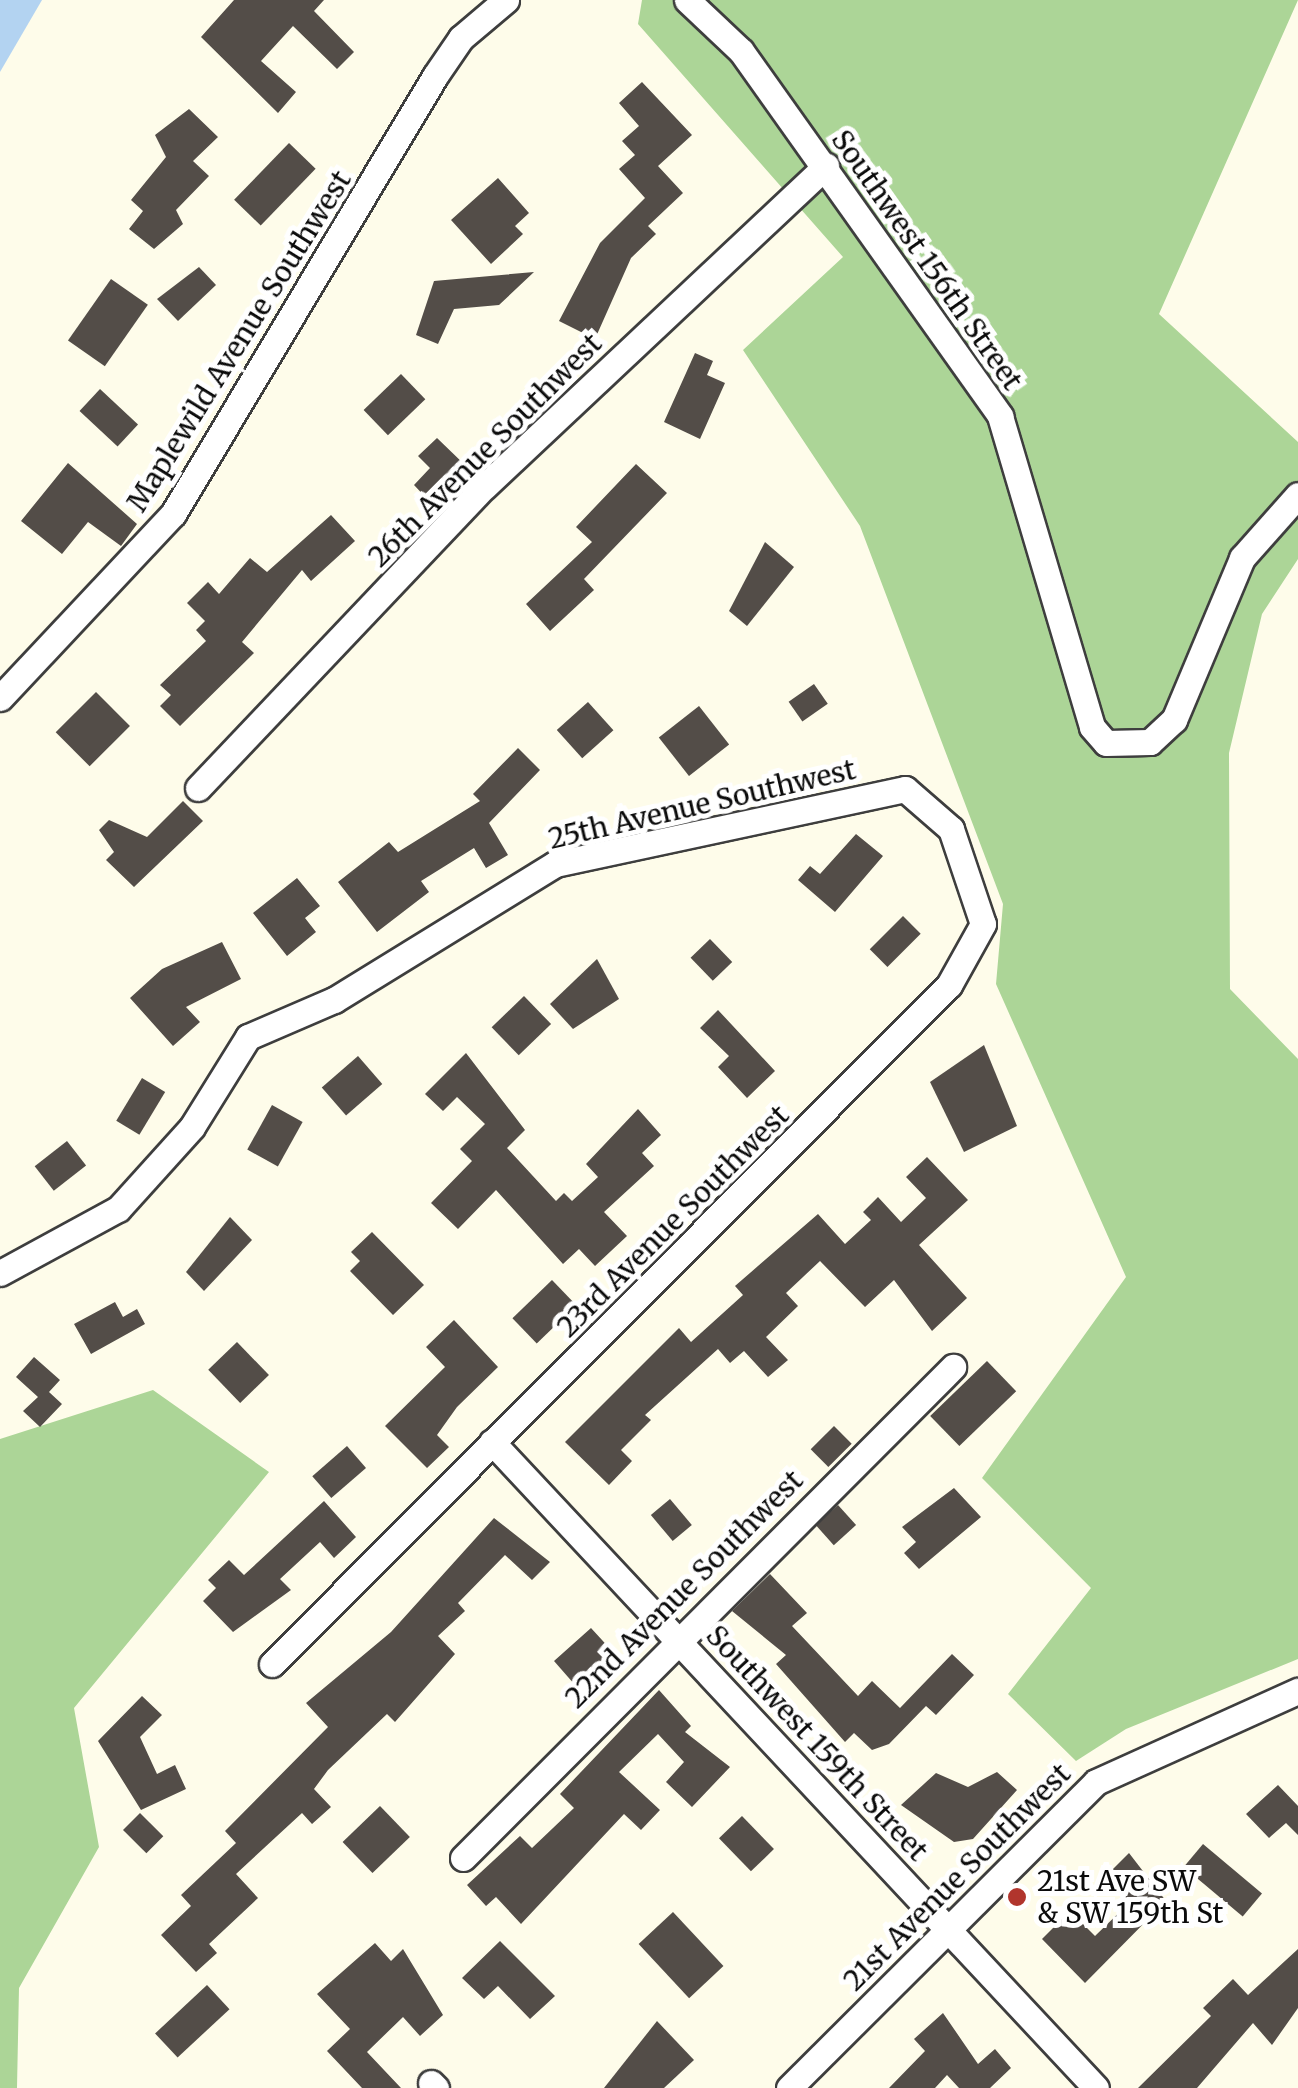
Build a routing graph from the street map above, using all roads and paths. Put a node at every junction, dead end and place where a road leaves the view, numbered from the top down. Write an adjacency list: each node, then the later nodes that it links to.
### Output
1 (506, 0): 5 (street, Maplewild Avenue Southwest)
2 (686, 0): 3 (street, Southwest 156th Street)
3 (826, 166): 4 (street, Southwest 156th Street); 6 (street, 26th Avenue Southwest)
4 (1298, 496)
5 (0, 698)
6 (198, 788)
7 (905, 789): 8 (street, 25th Avenue Southwest); 10 (street, 23rd Avenue Southwest)
8 (0, 1273)
9 (952, 1367): 11 (street, 22nd Avenue Southwest)
10 (492, 1442): 11 (street, Southwest 159th Street); 12 (street, 23rd Avenue Southwest)
11 (676, 1635): 14 (street, 22nd Avenue Southwest); 15 (street, Southwest 159th Street)
12 (272, 1664)
13 (1298, 1691): 15 (street, 21st Avenue Southwest)
14 (463, 1858)
15 (947, 1926): 16 (street, 21st Avenue Southwest); 17 (street, Southwest 159th Street)
16 (790, 2088)
17 (1096, 2088)

